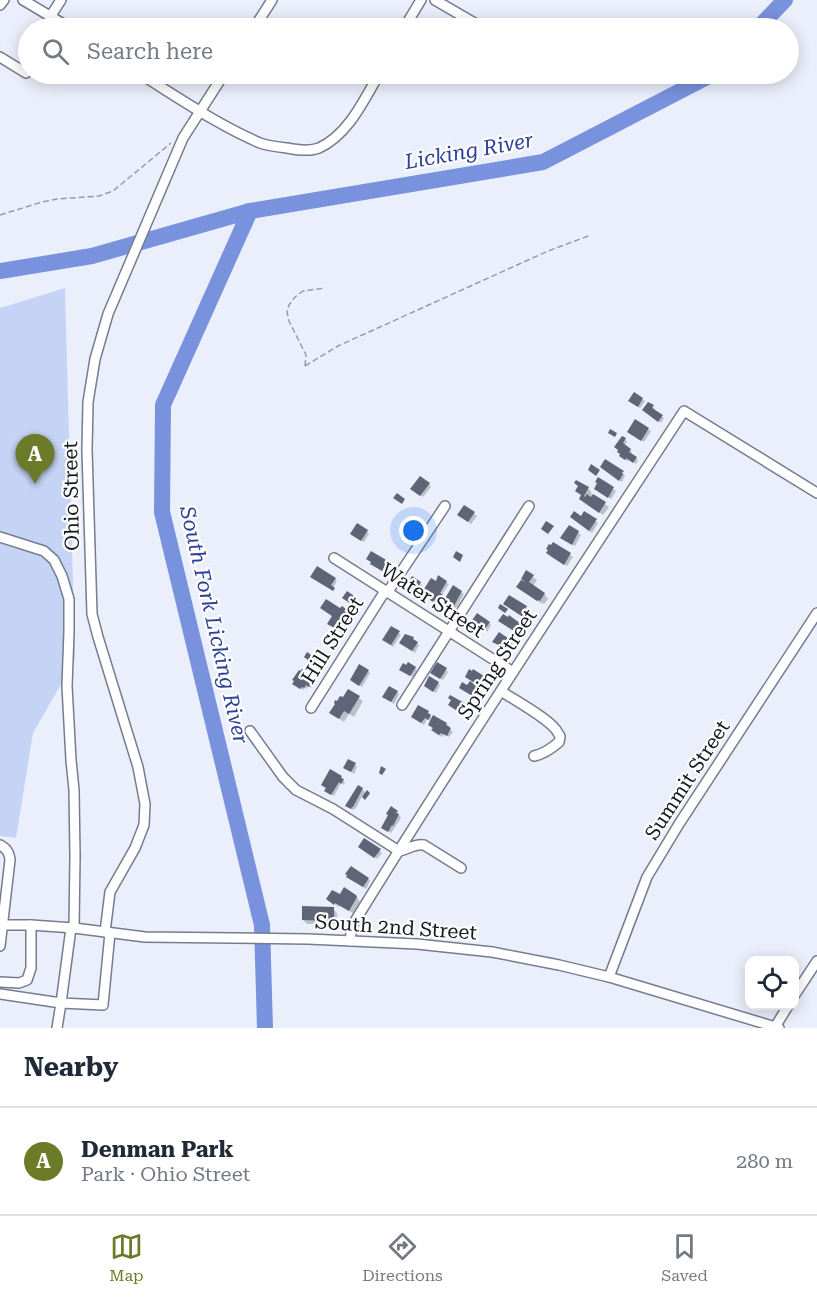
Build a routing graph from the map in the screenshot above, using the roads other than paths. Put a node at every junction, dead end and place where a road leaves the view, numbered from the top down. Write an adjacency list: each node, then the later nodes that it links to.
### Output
1 (4, 0): 7 (street)
2 (23, 0): 8 (street)
3 (61, 0): 8 (street)
4 (272, 0): 9 (street)
5 (421, 0): 10 (street)
6 (435, 0): 11 (street)
7 (0, 5)
8 (50, 17)
9 (260, 18)
10 (410, 18)
11 (466, 18)
12 (0, 57): 13 (street)
13 (18, 68)
14 (156, 84): 17 (street)
15 (217, 84): 17 (street, Ohio Street)
16 (373, 84): 17 (street)
17 (199, 111): 38 (street, Ohio Street)
18 (817, 493): 26 (street, Spring Street)
19 (445, 506): 23 (street, Hill Street)
20 (529, 507): 25 (street)
21 (0, 537): 37 (street)
22 (334, 558): 23 (street, Water Street)
23 (386, 592): 25 (street, Water Street); 29 (street, Hill Street)
24 (817, 613): 42 (street, Summit Street)
25 (449, 632): 26 (street, Water Street); 28 (street)
26 (513, 672): 27 (street, Spring Street)
27 (501, 691): 31 (street); 33 (street, Spring Street)
28 (402, 705)
29 (310, 708)
30 (250, 730): 33 (street)
31 (534, 756)
32 (0, 845): 36 (street)
33 (399, 850): 34 (street); 39 (street, Spring Street)
34 (461, 868)
35 (31, 925): 36 (street, South 2nd Street); 37 (street, South 2nd Street); 43 (street)
36 (1, 926): 40 (street)
37 (73, 928): 38 (street, South 2nd Street); 46 (street)
38 (107, 932): 39 (street, South 2nd Street); 46 (street, Ohio Street)
39 (350, 941): 42 (street, South 2nd Street)
40 (0, 946)
41 (817, 961): 44 (street)
42 (609, 977): 48 (street, South 2nd Street)
43 (0, 982)
44 (799, 990)
45 (0, 994): 46 (street)
46 (61, 1002): 49 (street)
47 (786, 1010): 48 (street)
48 (777, 1027)
49 (57, 1028)

